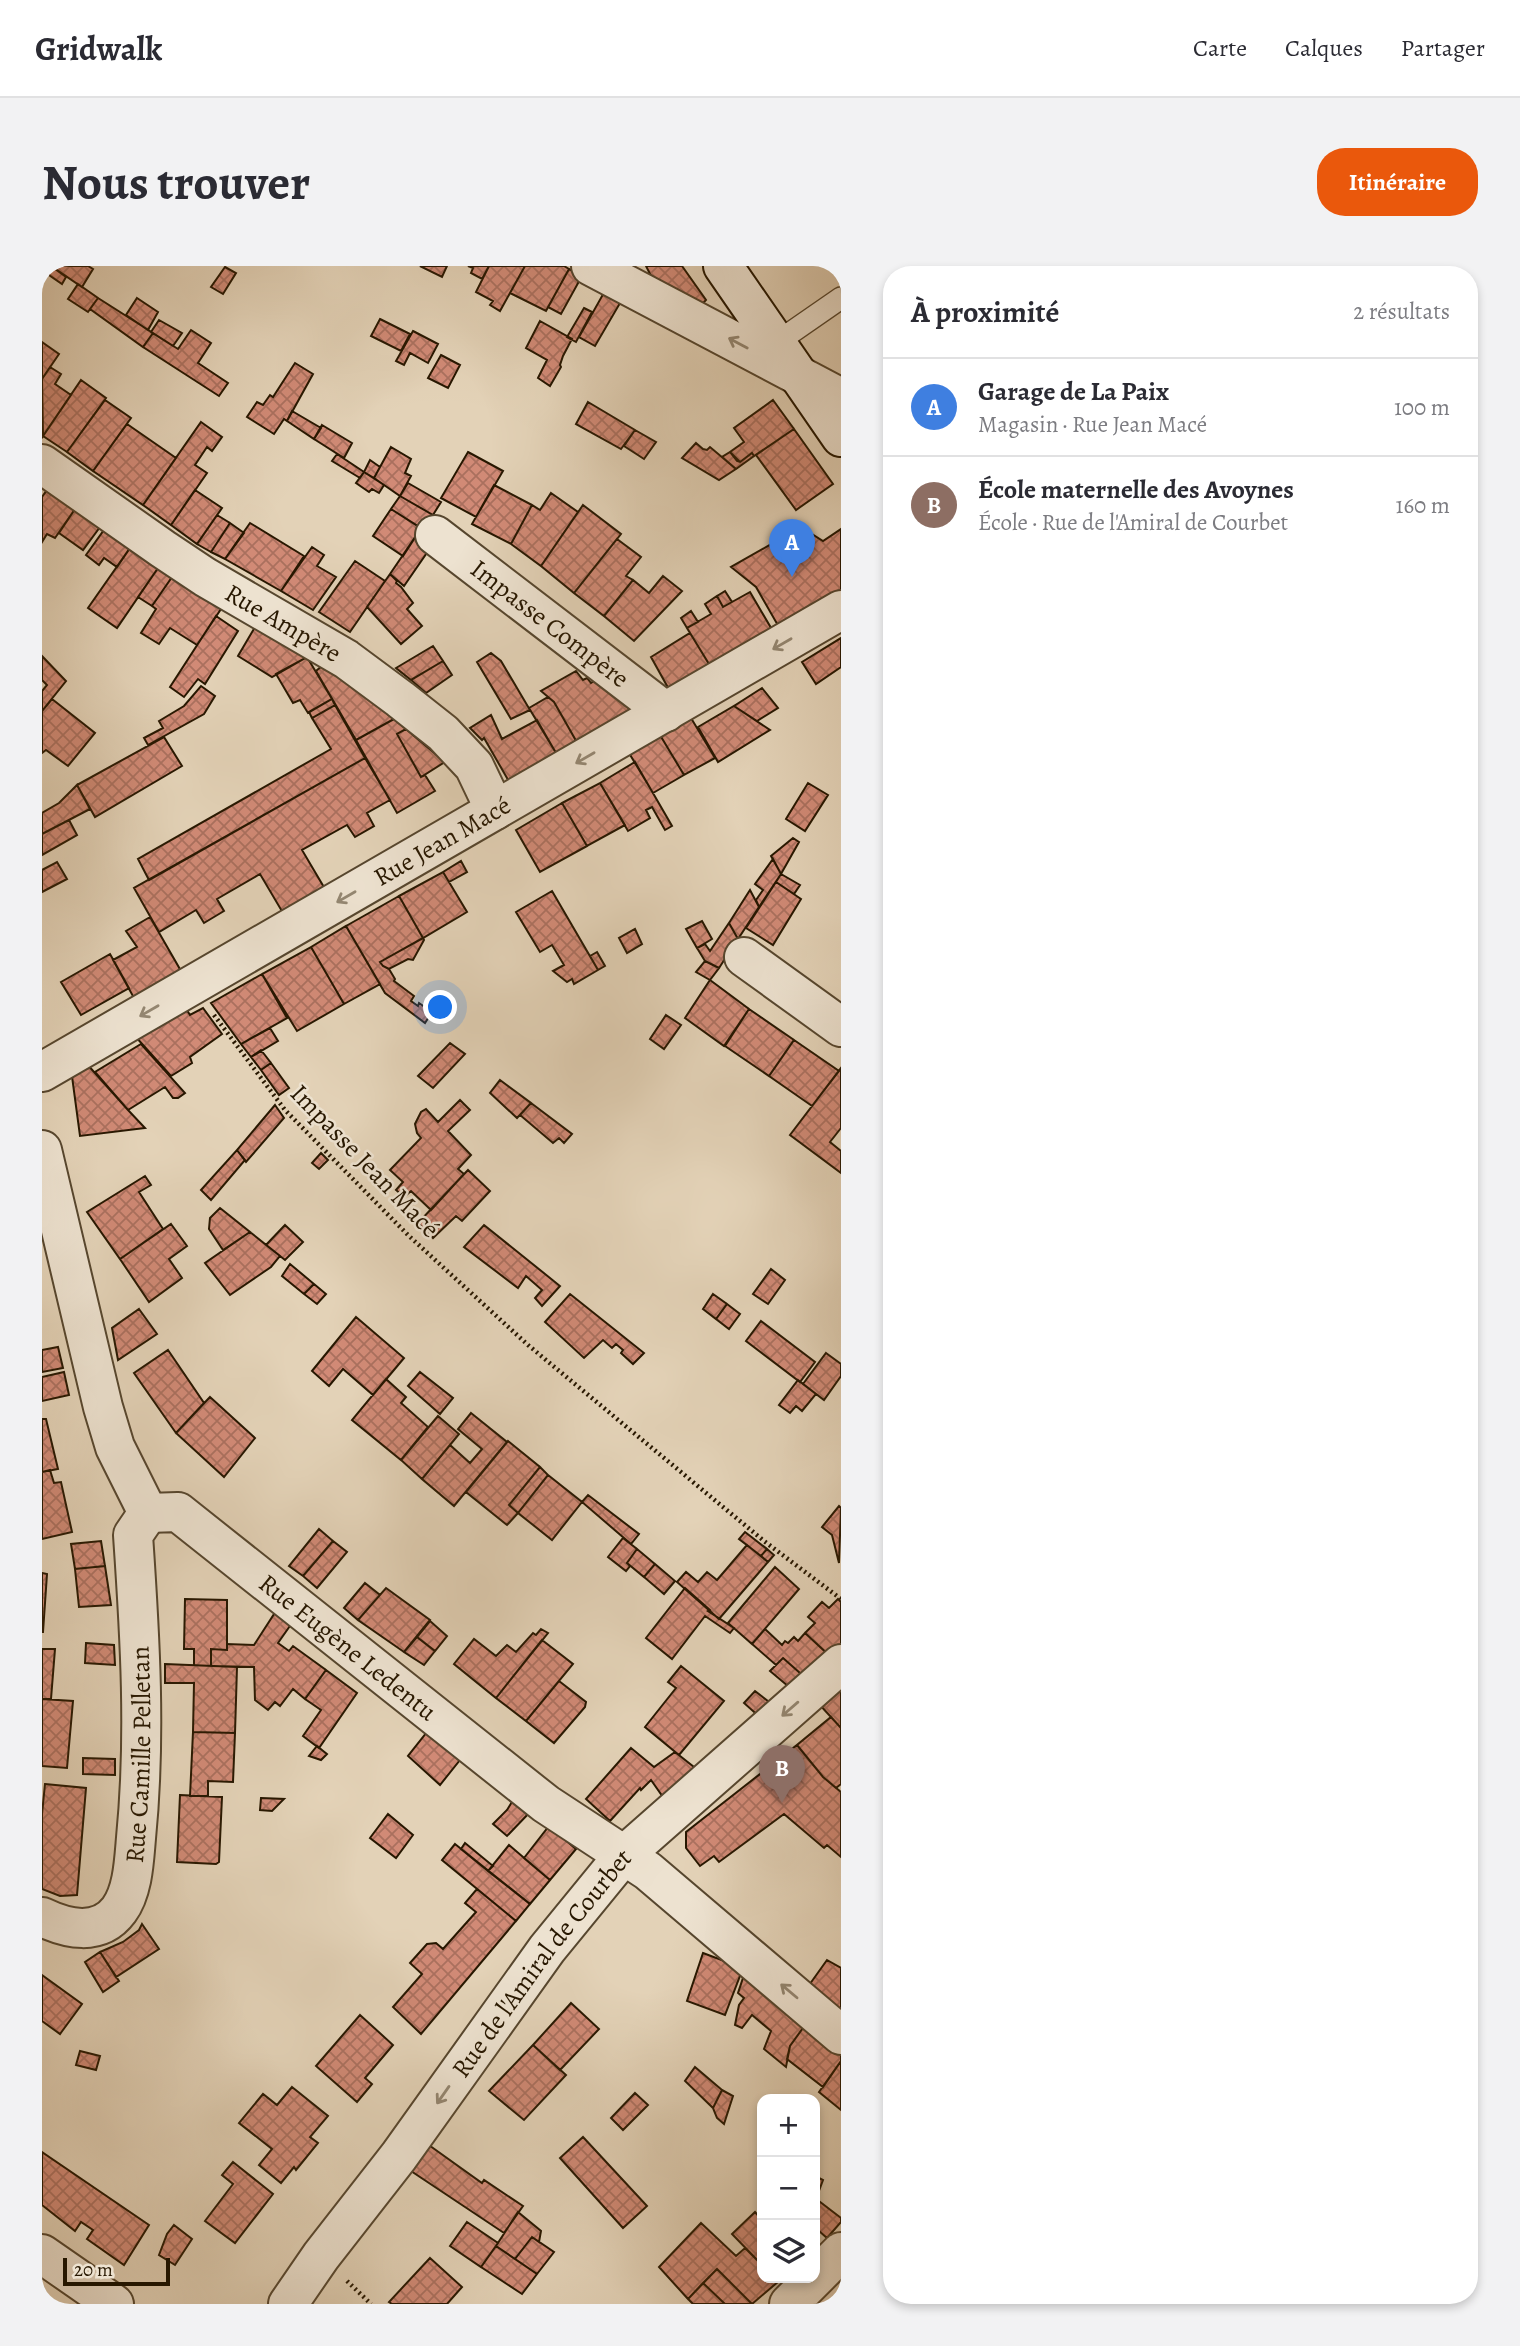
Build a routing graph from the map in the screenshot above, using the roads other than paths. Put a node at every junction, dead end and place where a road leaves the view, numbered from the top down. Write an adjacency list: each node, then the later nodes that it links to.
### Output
1 (591, 266): 5 (street, one-way to 1)
2 (723, 266): 4 (street)
3 (841, 298): 4 (lane)
4 (776, 343): 5 (street)
5 (798, 375): 6 (street); 7 (street)
6 (841, 398)
7 (841, 437)
8 (42, 464): 12 (street, Rue Ampère)
9 (435, 535): 11 (street, Impasse Compère)
10 (841, 610): 11 (street, Rue Jean Macé, one-way to 11)
11 (666, 712): 12 (street, Rue Jean Macé, one-way to 12)
12 (495, 810): 15 (street, Rue Jean Macé, one-way to 15)
13 (744, 957): 14 (street)
14 (841, 1027)
15 (42, 1072)
16 (42, 1150): 17 (street)
17 (148, 1513): 19 (street, Rue Eugène Ledentu); 20 (street, Rue Camille Pelletan)
18 (841, 1664): 19 (street, Rue de l'Amiral de Courbet, one-way to 19)
19 (623, 1856): 21 (street, Rue Eugène Ledentu, one-way to 19); 25 (street, Rue de l'Amiral de Courbet, one-way to 25)
20 (42, 1917)
21 (841, 2035)
22 (841, 2252): 26 (street)
23 (42, 2254): 24 (street)
24 (94, 2299)
25 (288, 2304)
26 (789, 2304)

